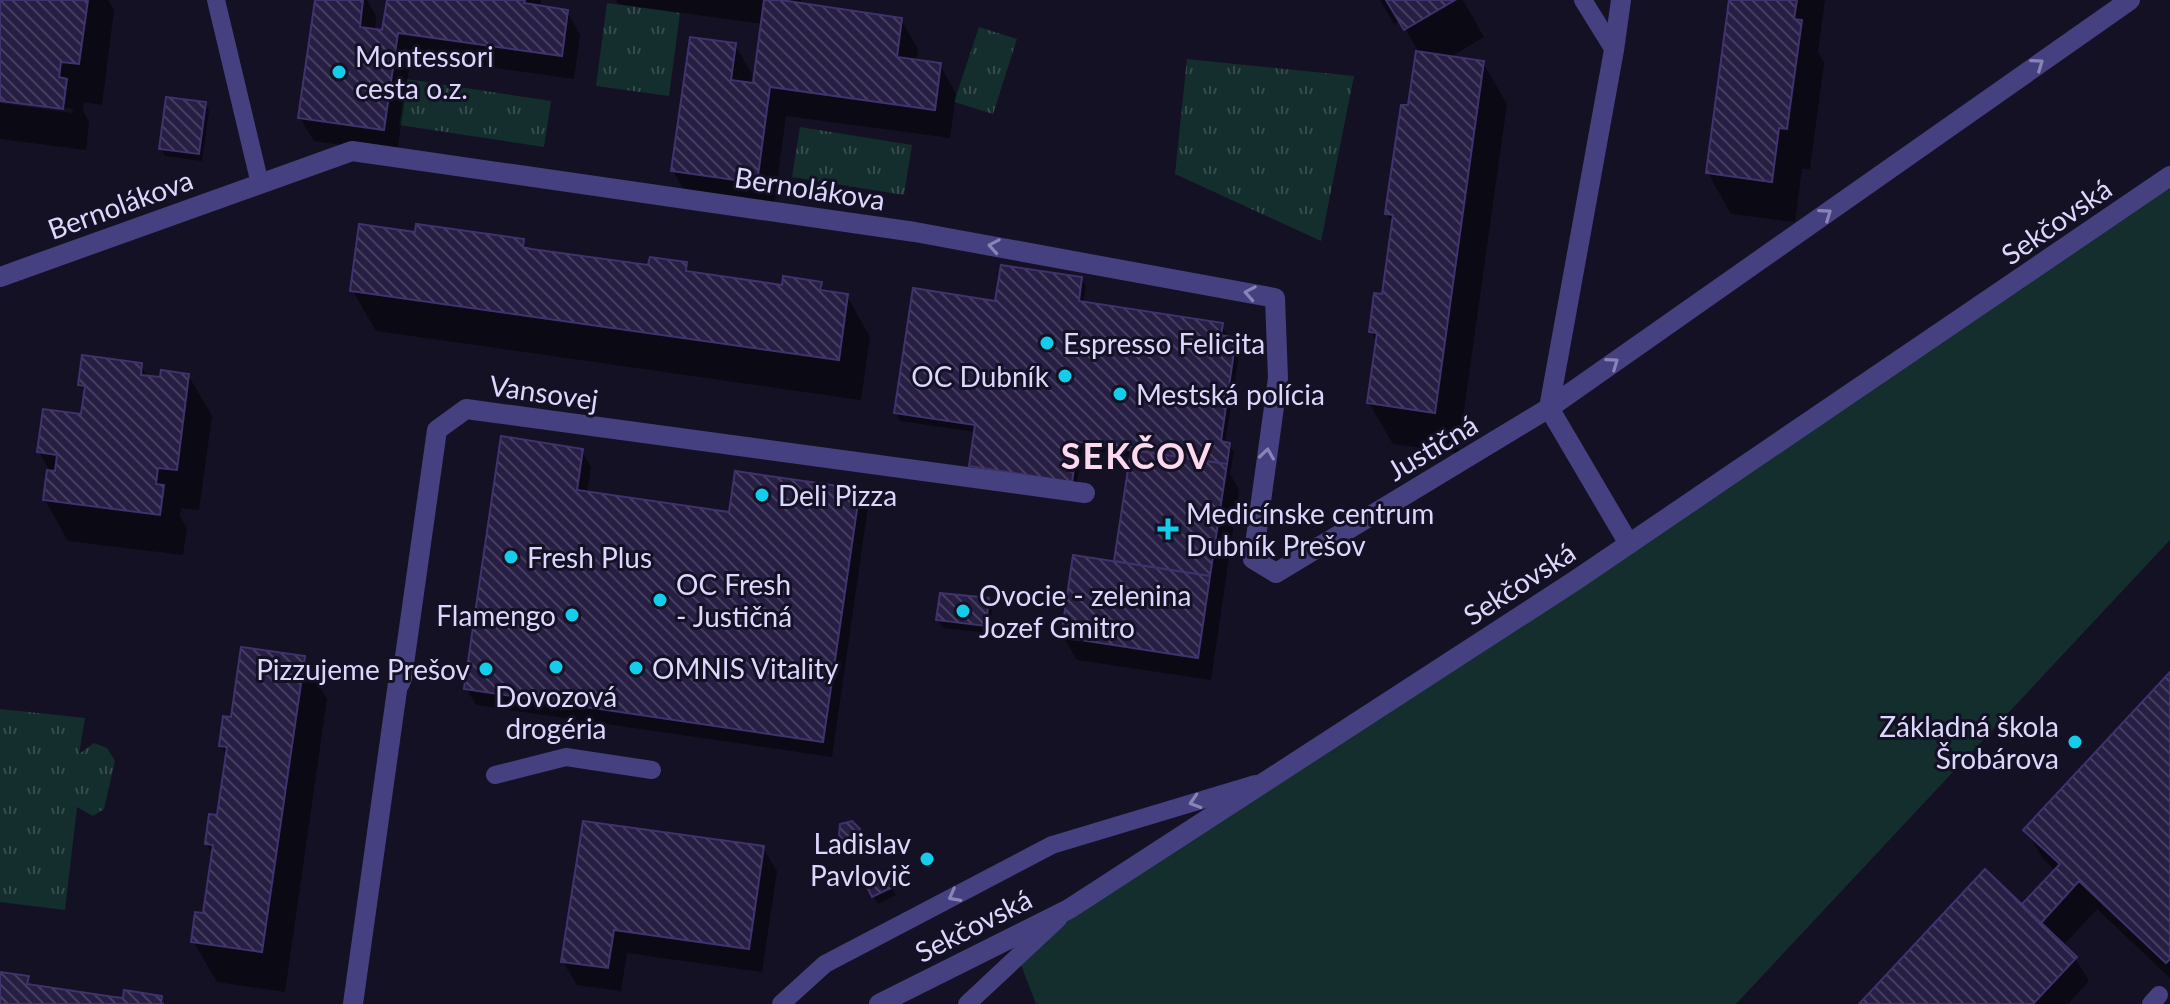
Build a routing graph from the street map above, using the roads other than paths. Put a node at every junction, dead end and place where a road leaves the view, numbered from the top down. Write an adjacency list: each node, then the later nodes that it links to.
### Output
1 (216, 0): 7 (lane)
2 (1583, 0): 5 (lane)
3 (1621, 0): 5 (street)
4 (2130, 0): 10 (street, one-way to 4)
5 (1614, 50): 10 (street)
6 (2170, 176): 12 (street, Sekčovská)
7 (260, 184): 8 (street, Bernolákova); 9 (street, Bernolákova, one-way to 7)
8 (0, 277)
9 (1278, 378): 10 (street, Justičná, one-way to 9)
10 (1549, 408): 12 (street)
11 (1085, 493): 17 (street, Vansovej)
12 (1629, 544): 15 (street, Sekčovská)
13 (652, 770): 14 (lane)
14 (495, 775)
15 (1269, 779): 16 (street, Sekčovská); 18 (lane, one-way to 18)
16 (1069, 909): 19 (street, Sekčovská); 20 (lane)
17 (353, 1004)
18 (781, 1004)
19 (879, 1004)
20 (967, 1004)

